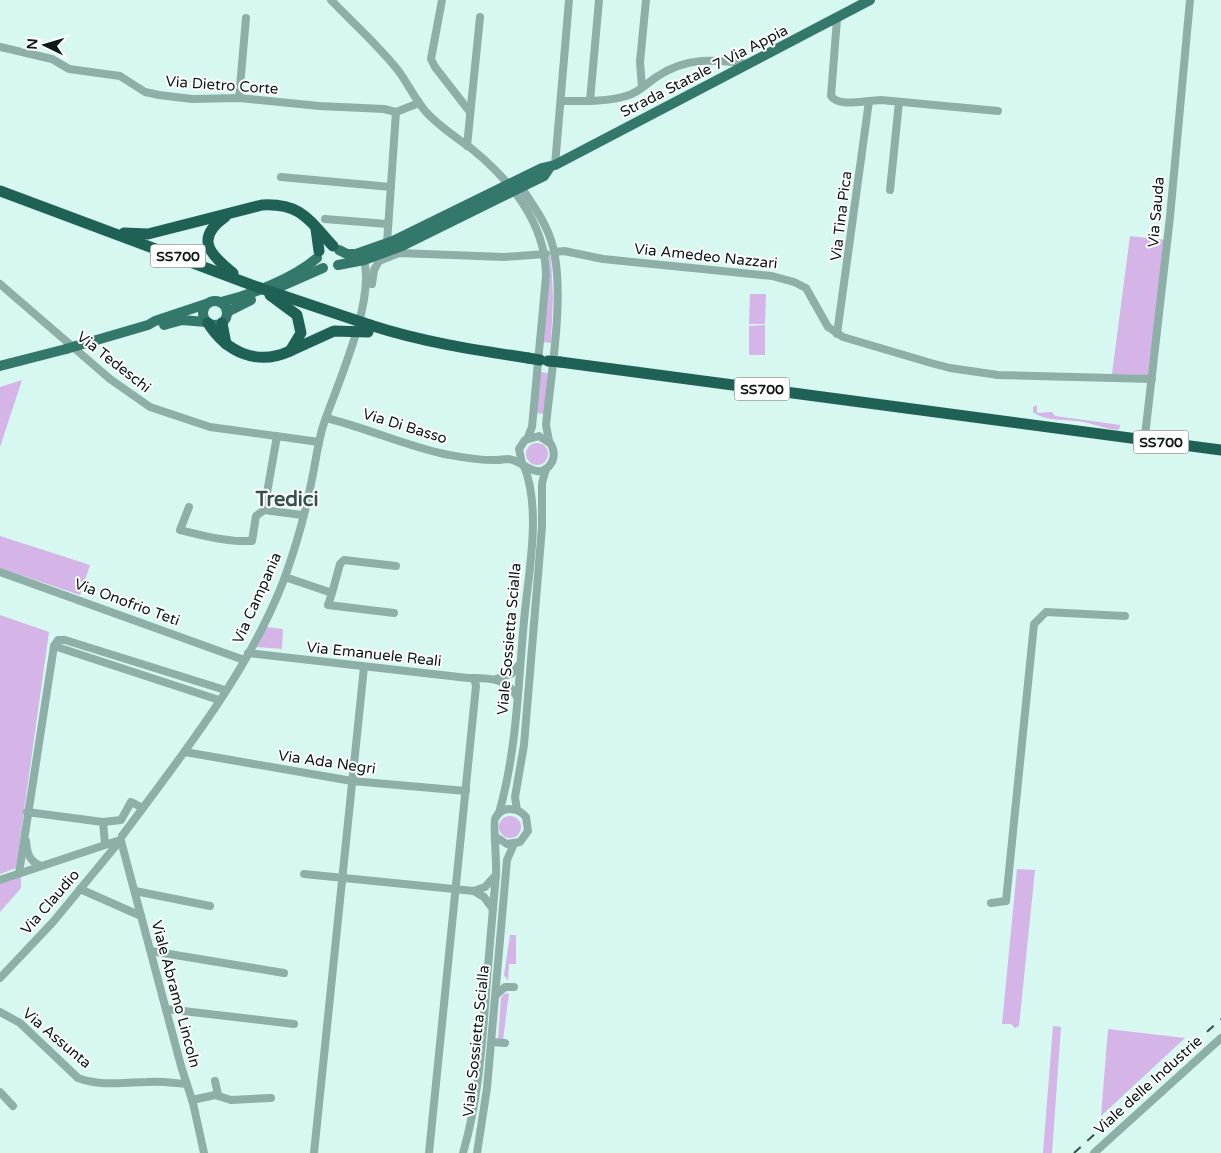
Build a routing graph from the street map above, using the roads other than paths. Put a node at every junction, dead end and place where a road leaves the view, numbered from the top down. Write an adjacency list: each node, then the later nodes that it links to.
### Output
1 (331, 0): 19 (street)
2 (570, 0): 15 (street)
3 (599, 0): 16 (street)
4 (646, 0): 13 (street)
5 (870, 0): 10 (main road, Strada Statale 7 Via Appia)
6 (1190, 0): 59 (street, Via Sauda)
7 (442, 1): 22 (street)
8 (480, 17): 22 (street)
9 (246, 18): 14 (street)
10 (837, 18): 12 (main road, Strada Statale 7 Via Appia); 17 (street)
11 (0, 47): 14 (street, Via Dietro Corte)
12 (749, 65): 13 (street); 24 (main road, Strada Statale 7 Via Appia)
13 (642, 87): 16 (street)
14 (239, 98): 21 (street, Via Dietro Corte)
15 (562, 101): 16 (street); 24 (street)
16 (590, 101)
17 (869, 102): 18 (street); 55 (street, Via Tina Pica)
18 (898, 102): 20 (street); 28 (street)
19 (419, 103): 21 (street, Via Dietro Corte); 23 (street)
20 (998, 111)
21 (396, 112): 27 (street)
22 (470, 112): 23 (street)
23 (466, 146): 26 (street)
24 (552, 166): 26 (main road, Strada Statale 7 Via Appia)
25 (281, 177): 27 (street)
26 (515, 186): 34 (main road, Strada Statale 7 Via Appia); 35 (main road, Strada Statale 7 Via Appia); 37 (street, Viale Sossietta Scialla); 40 (street)
27 (391, 187): 32 (street)
28 (890, 190)
29 (0, 191): 33 (highway, SS700)
30 (231, 213): 31 (highway, SS700); 33 (highway); 44 (highway, SS700)
31 (316, 221): 32 (street); 36 (highway, SS700); 38 (highway)
32 (387, 224): 34 (street)
33 (114, 232): 44 (highway, SS700)
34 (387, 243): 36 (main road, Strada Statale 7 Via Appia)
35 (408, 243): 39 (street); 41 (main road, Strada Statale 7 Via Appia)
36 (336, 248): 38 (main road, Strada Statale 7 Via Appia); 42 (main road)
37 (554, 252): 55 (street, Via Amedeo Nazzari); 63 (street, Viale Sossietta Scialla)
38 (318, 254): 43 (main road); 48 (main road, Strada Statale 7 Via Appia)
39 (412, 254): 40 (street); 45 (street, Via Campania)
40 (546, 254): 62 (street)
41 (364, 260): 42 (main road, Strada Statale 7 Via Appia); 45 (street, Via Campania)
42 (338, 265): 43 (main road, Strada Statale 7 Via Appia)
43 (324, 268): 50 (main road, Strada Statale 7 Via Appia)
44 (242, 280): 47 (highway, SS700)
45 (366, 283): 60 (street, Via Campania)
46 (0, 284): 61 (street, Via Tedeschi)
47 (260, 288): 54 (highway, SS700, bridge); 57 (highway, SS700, bridge)
48 (221, 302): 49 (main road, Strada Statale 7 Via Appia); 50 (main road)
49 (206, 304): 51 (main road); 53 (main road, Strada Statale 7 Via Appia)
50 (227, 312): 52 (main road)
51 (207, 323): 52 (main road, Strada Statale 7 Via Appia); 53 (main road, Strada Statale 7 Via Appia); 56 (highway)
52 (222, 323): 56 (highway)
53 (148, 325): 58 (main road, Strada Statale 7 Via Appia)
54 (369, 328): 57 (highway, bridge); 67 (highway, SS700, bridge)
55 (837, 334): 59 (street, Via Amedeo Nazzari)
56 (227, 345): 57 (highway)
57 (290, 351)
58 (0, 366)
59 (1152, 379): 66 (street, Via Sauda, bridge)
60 (326, 418): 64 (street, Via Campania); 68 (street, Via Di Basso)
61 (277, 436): 64 (street, Via Tedeschi); 72 (street)
62 (528, 438): 63 (street); 65 (street)
63 (549, 441): 70 (street, Viale Sossietta Scialla)
64 (319, 442): 73 (street, Via Campania)
65 (519, 449): 68 (street); 69 (street, Viale Sossietta Scialla)
66 (1143, 450)
67 (1221, 450)
68 (506, 459): 69 (street, Via Di Basso)
69 (523, 465): 70 (street); 82 (street, Viale Sossietta Scialla)
70 (546, 468): 93 (street, Viale Sossietta Scialla)
71 (189, 507): 72 (street)
72 (264, 510): 73 (street)
73 (302, 514): 76 (street, Via Campania)
74 (396, 566): 77 (street)
75 (0, 572): 81 (street, Via Onofrio Teti)
76 (285, 577): 77 (street); 81 (street, Via Campania)
77 (332, 593): 78 (street)
78 (394, 613)
79 (1125, 616): 112 (street)
80 (54, 646): 86 (street); 88 (street); 94 (street)
81 (246, 657): 83 (street, Via Emanuele Reali); 86 (street, Via Campania)
82 (520, 663): 85 (street); 87 (street, Viale Sossietta Scialla)
83 (364, 667): 84 (street, Via Emanuele Reali); 90 (street)
84 (474, 678): 85 (street, Via Emanuele Reali); 91 (street)
85 (496, 679): 87 (street)
86 (225, 690): 88 (street, Via Campania)
87 (517, 698): 95 (street, Viale Sossietta Scialla)
88 (219, 700): 89 (street, Via Campania)
89 (185, 752): 90 (street, Via Ada Negri); 92 (street, Via Campania)
90 (352, 781): 91 (street, Via Ada Negri); 106 (street)
91 (466, 791): 109 (street)
92 (143, 808): 96 (street); 99 (street, Via Campania)
93 (518, 810): 95 (street); 101 (street, Viale Sossietta Scialla)
94 (27, 812): 96 (street); 97 (street)
95 (500, 813): 98 (street, Viale Sossietta Scialla)
96 (103, 822): 100 (street)
97 (25, 829): 102 (street); 103 (street)
98 (496, 837): 101 (street); 105 (street, Viale Sossietta Scialla)
99 (120, 840): 100 (street); 108 (street, Via Claudio); 110 (street, Viale Abramo Lincoln)
100 (105, 844): 102 (street)
101 (514, 844): 118 (street, Viale Sossietta Scialla)
102 (42, 866): 103 (street)
103 (19, 873): 107 (street)
104 (304, 874): 106 (street)
105 (496, 875): 111 (street); 114 (street, Viale Sossietta Scialla)
106 (343, 878): 109 (street); 135 (street)
107 (0, 880)
108 (80, 889): 115 (street); 119 (street, Via Claudio)
109 (456, 889): 111 (street); 136 (street)
110 (135, 891): 113 (street); 115 (street, Viale Abramo Lincoln)
111 (474, 891): 114 (street)
112 (991, 903)
113 (210, 906)
114 (493, 909): 137 (street, Viale Sossietta Scialla)
115 (141, 916): 116 (street, Viale Abramo Lincoln)
116 (151, 950): 117 (street); 121 (street, Viale Abramo Lincoln)
117 (284, 974)
118 (497, 976): 120 (street, Viale Sossietta Scialla); 120 (street)
119 (0, 978)
120 (496, 995): 125 (street, Viale Sossietta Scialla)
121 (166, 1009): 123 (street); 128 (street, Viale Abramo Lincoln)
122 (0, 1012): 128 (street, Via Assunta)
123 (294, 1024)
124 (1221, 1038): 139 (street, Viale delle Industrie)
125 (492, 1042): 126 (street); 138 (street, Viale Sossietta Scialla)
126 (504, 1043)
127 (215, 1081): 130 (street)
128 (186, 1084): 132 (street, Viale Abramo Lincoln)
129 (0, 1092): 133 (street)
130 (218, 1095): 131 (street); 132 (street)
131 (271, 1098)
132 (192, 1100): 134 (street, Viale Abramo Lincoln)
133 (13, 1106)
134 (204, 1153)
135 (314, 1153)
136 (429, 1153)
137 (463, 1153)
138 (477, 1153)
139 (1094, 1153)

